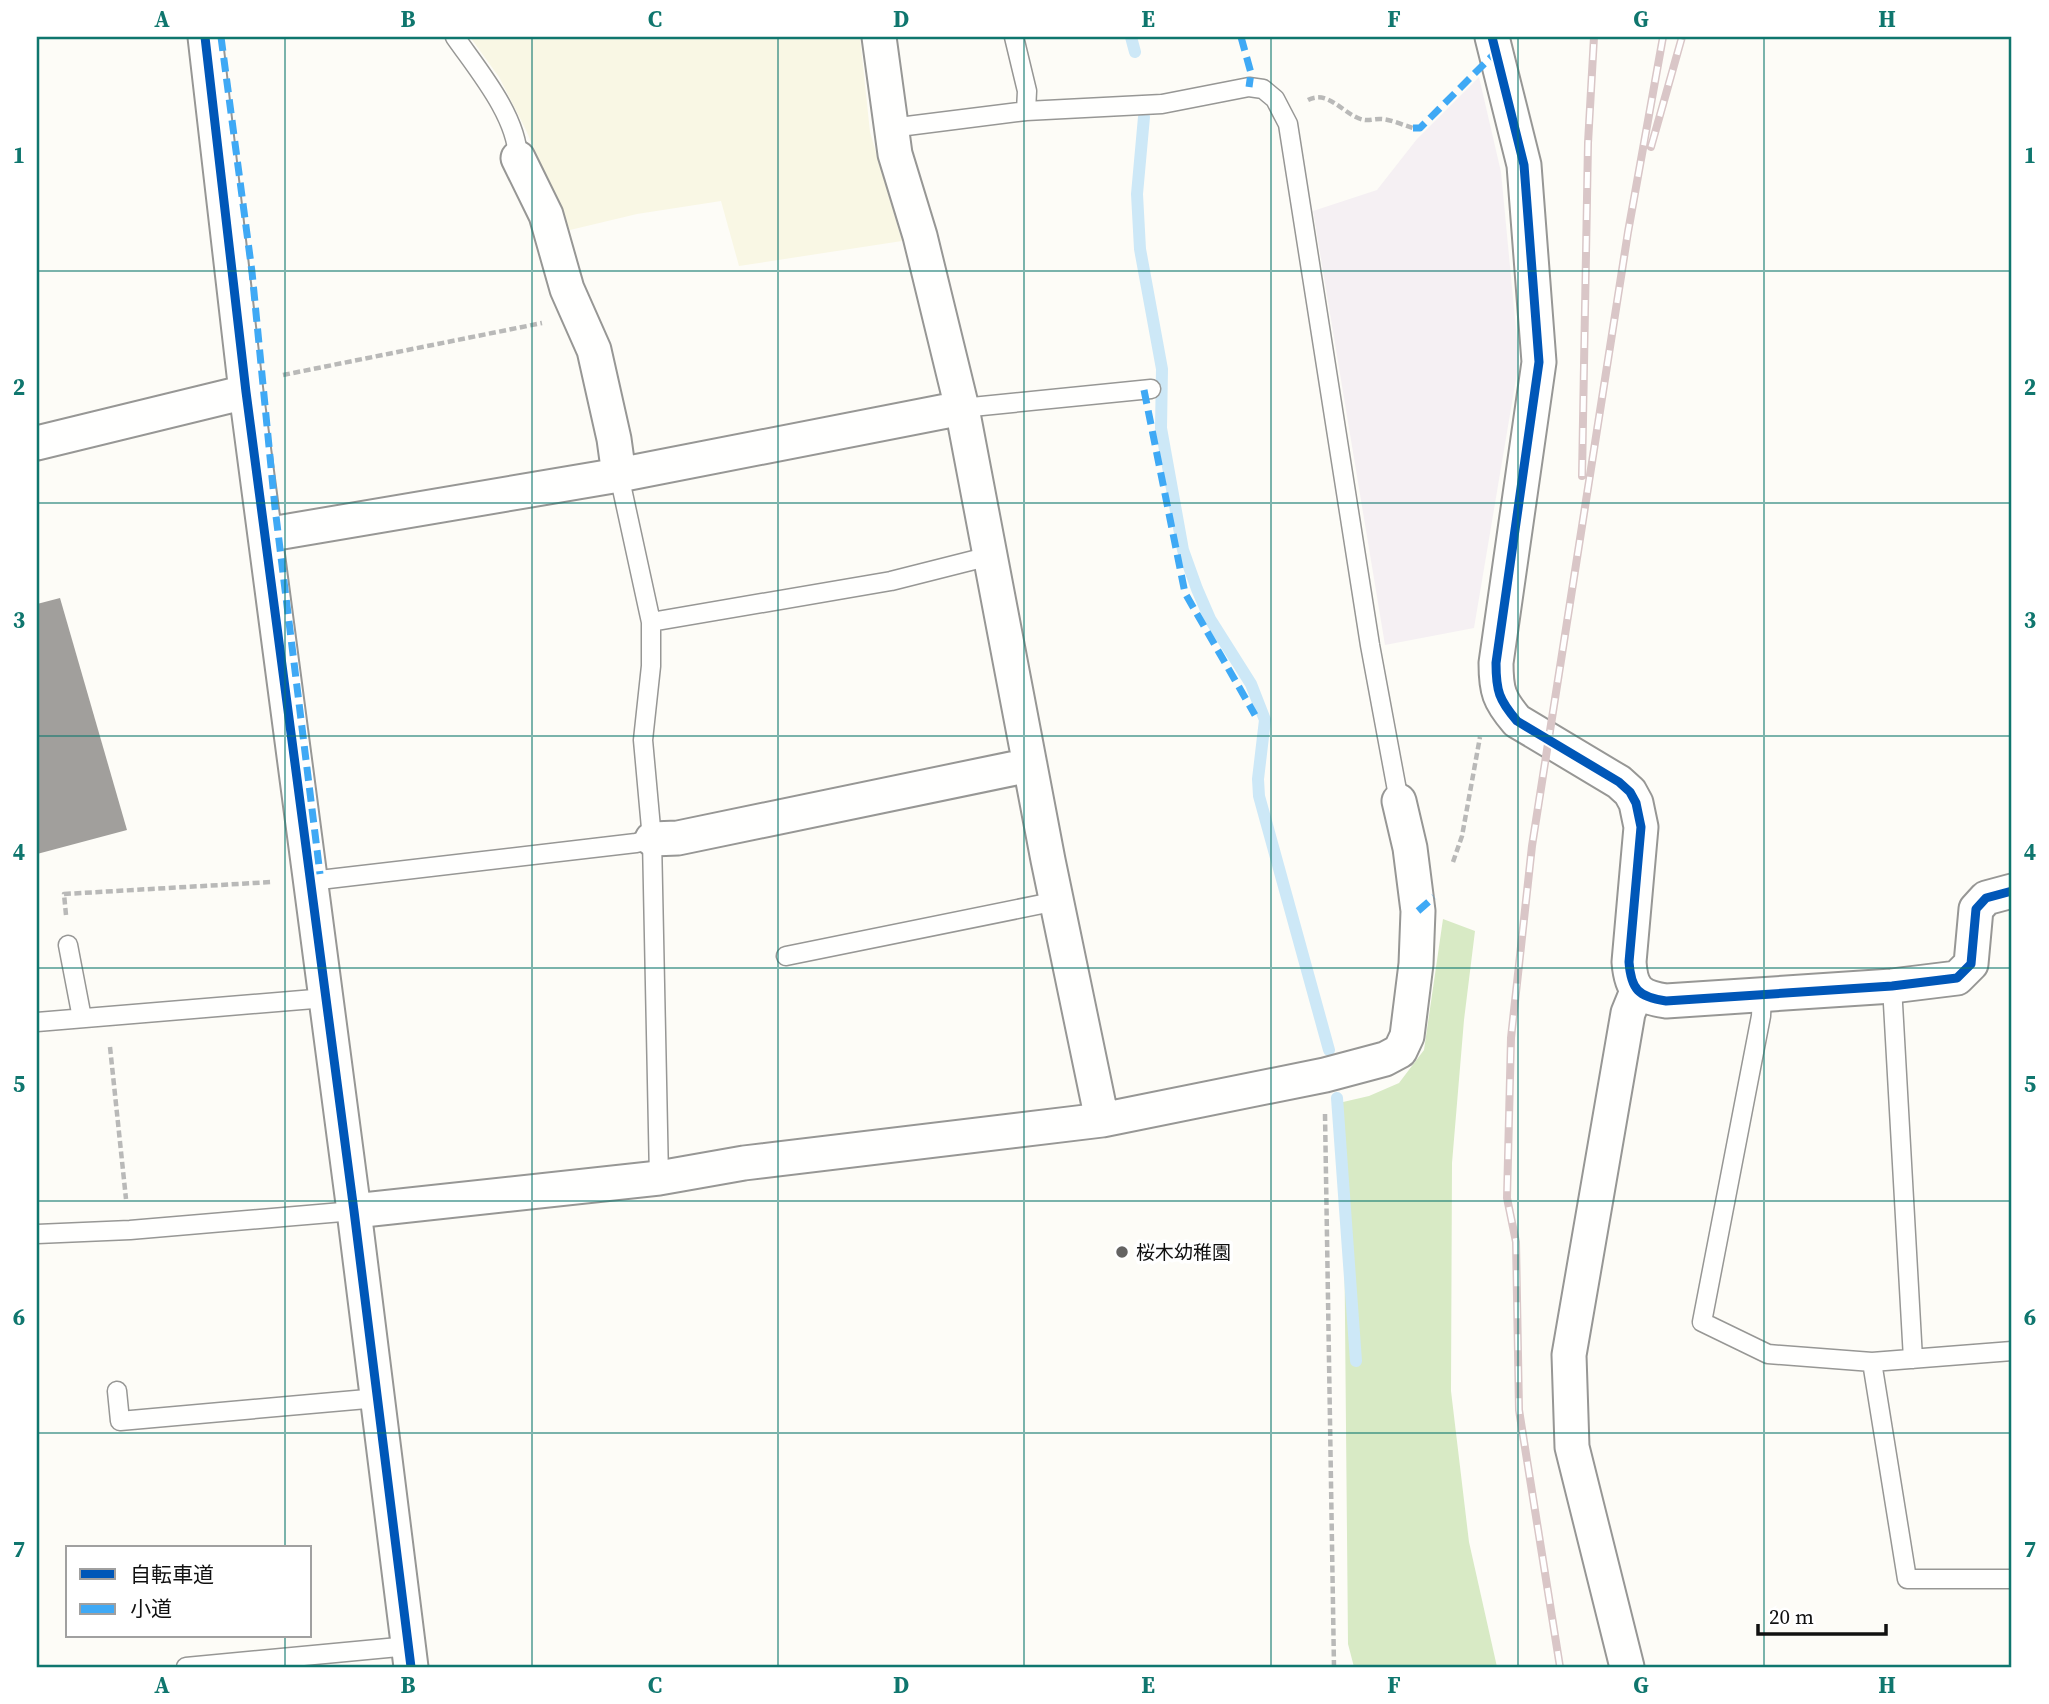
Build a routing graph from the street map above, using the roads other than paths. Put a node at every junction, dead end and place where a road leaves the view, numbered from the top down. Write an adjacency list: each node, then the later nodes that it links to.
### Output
1 (205, 37): 10 (street)
2 (454, 37): 8 (lane)
3 (879, 37): 7 (street)
4 (1014, 37): 6 (lane)
5 (1492, 37): 26 (street)
6 (1026, 111): 7 (lane); 18 (lane)
7 (891, 128): 11 (street)
8 (518, 158): 13 (street)
9 (1151, 389): 11 (lane)
10 (246, 392): 12 (street); 14 (street)
11 (962, 408): 13 (street); 15 (street)
12 (37, 443)
13 (619, 475): 14 (street); 16 (lane)
14 (265, 535): 20 (street)
15 (990, 556): 16 (lane); 17 (street)
16 (651, 622): 19 (lane)
17 (1030, 765): 19 (street); 22 (street)
18 (1399, 801): 31 (street)
19 (652, 839): 20 (lane); 32 (lane)
20 (311, 881): 28 (street)
21 (2012, 891): 25 (street)
22 (1057, 901): 24 (lane); 31 (street)
23 (68, 945): 29 (lane)
24 (786, 956)
25 (1892, 986): 27 (street); 36 (lane)
26 (1637, 991): 27 (street); 43 (street)
27 (1762, 994): 37 (lane)
28 (326, 998): 29 (lane); 33 (street)
29 (82, 1018): 30 (lane)
30 (37, 1022)
31 (1102, 1120): 32 (street)
32 (659, 1178): 33 (street)
33 (354, 1212): 34 (lane); 39 (street)
34 (37, 1234)
35 (2012, 1351): 36 (lane)
36 (1913, 1359): 37 (lane)
37 (1872, 1362): 40 (lane)
38 (117, 1391): 39 (lane)
39 (378, 1398): 41 (street)
40 (2012, 1579)
41 (410, 1657): 42 (lane)
42 (186, 1667)
43 (1627, 1667)

